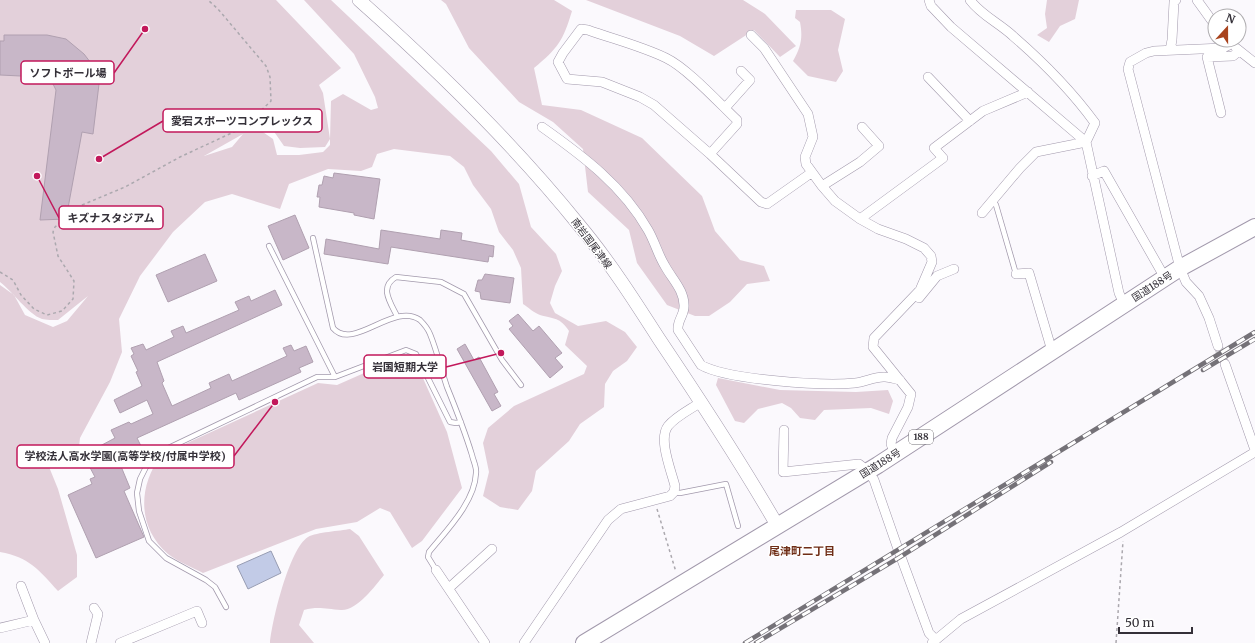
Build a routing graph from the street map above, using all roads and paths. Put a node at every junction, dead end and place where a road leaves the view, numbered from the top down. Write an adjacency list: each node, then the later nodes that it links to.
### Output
1 (208, 0): 35 (path)
2 (359, 0): 47 (main road, 南岩国尾津線)
3 (929, 0): 16 (street)
4 (970, 0): 22 (street)
5 (1176, 0): 11 (street)
6 (1197, 0): 7 (street)
7 (1207, 14)
8 (750, 35): 24 (street)
9 (1223, 48): 11 (street)
10 (1236, 48): 12 (street)
11 (1170, 50): 33 (street)
12 (1239, 51): 13 (street); 18 (street)
13 (1255, 63)
14 (741, 71): 17 (street)
15 (928, 77): 19 (street)
16 (1028, 92): 19 (street); 22 (street)
17 (725, 108): 23 (street); 23 (street)
18 (1221, 113)
19 (970, 121): 29 (street)
20 (862, 127): 26 (street)
21 (542, 128): 45 (street)
22 (1086, 142): 25 (street); 27 (street)
23 (710, 154): 24 (street)
24 (811, 173): 26 (street)
25 (1092, 176): 37 (street); 39 (street)
26 (822, 186): 29 (street)
27 (993, 200): 28 (street); 36 (lane)
28 (982, 212)
29 (860, 219): 38 (street)
30 (1255, 227): 33 (highway, 国道188号 / 188)
31 (313, 238): 40 (lane)
32 (269, 246): 44 (lane)
33 (1180, 268): 37 (highway, 国道188号 / 188); 41 (street)
34 (954, 269): 38 (street)
35 (0, 272)
36 (1016, 274): 42 (street)
37 (1165, 278): 39 (highway, 国道188号 / 188)
38 (914, 298): 45 (street)
39 (1124, 304): 42 (highway, 国道188号 / 188)
40 (397, 316): 46 (lane); 48 (lane)
41 (1218, 346)
42 (1052, 351): 51 (highway, 国道188号 / 188)
43 (1225, 364): 50 (street)
44 (335, 377): 48 (lane); 63 (lane)
45 (900, 380): 51 (street)
46 (522, 385)
47 (701, 402): 53 (street); 55 (main road, 南岩国尾津線)
48 (461, 422): 59 (lane)
49 (784, 430): 52 (street)
50 (1255, 451): 57 (street)
51 (895, 454): 52 (highway, 国道188号 / 188)
52 (868, 471): 55 (highway, 国道188号 / 188); 68 (street)
53 (674, 492): 54 (street); 56 (lane)
54 (654, 500): 60 (path); 73 (street)
55 (777, 525): 60 (highway, 国道188号 / 188)
56 (738, 526)
57 (1121, 532): 68 (street); 75 (path)
58 (492, 549): 62 (street)
59 (436, 570): 62 (street)
60 (680, 584): 74 (highway, 国道188号 / 188)
61 (21, 586): 65 (street)
62 (449, 588): 72 (street)
63 (226, 607)
64 (94, 608): 70 (street)
65 (34, 620): 67 (street); 69 (street)
66 (202, 623): 71 (street)
67 (0, 628)
68 (934, 642)
69 (46, 643)
70 (91, 643)
71 (120, 643)
72 (485, 643)
73 (524, 643)
74 (584, 643)
75 (1116, 643)

